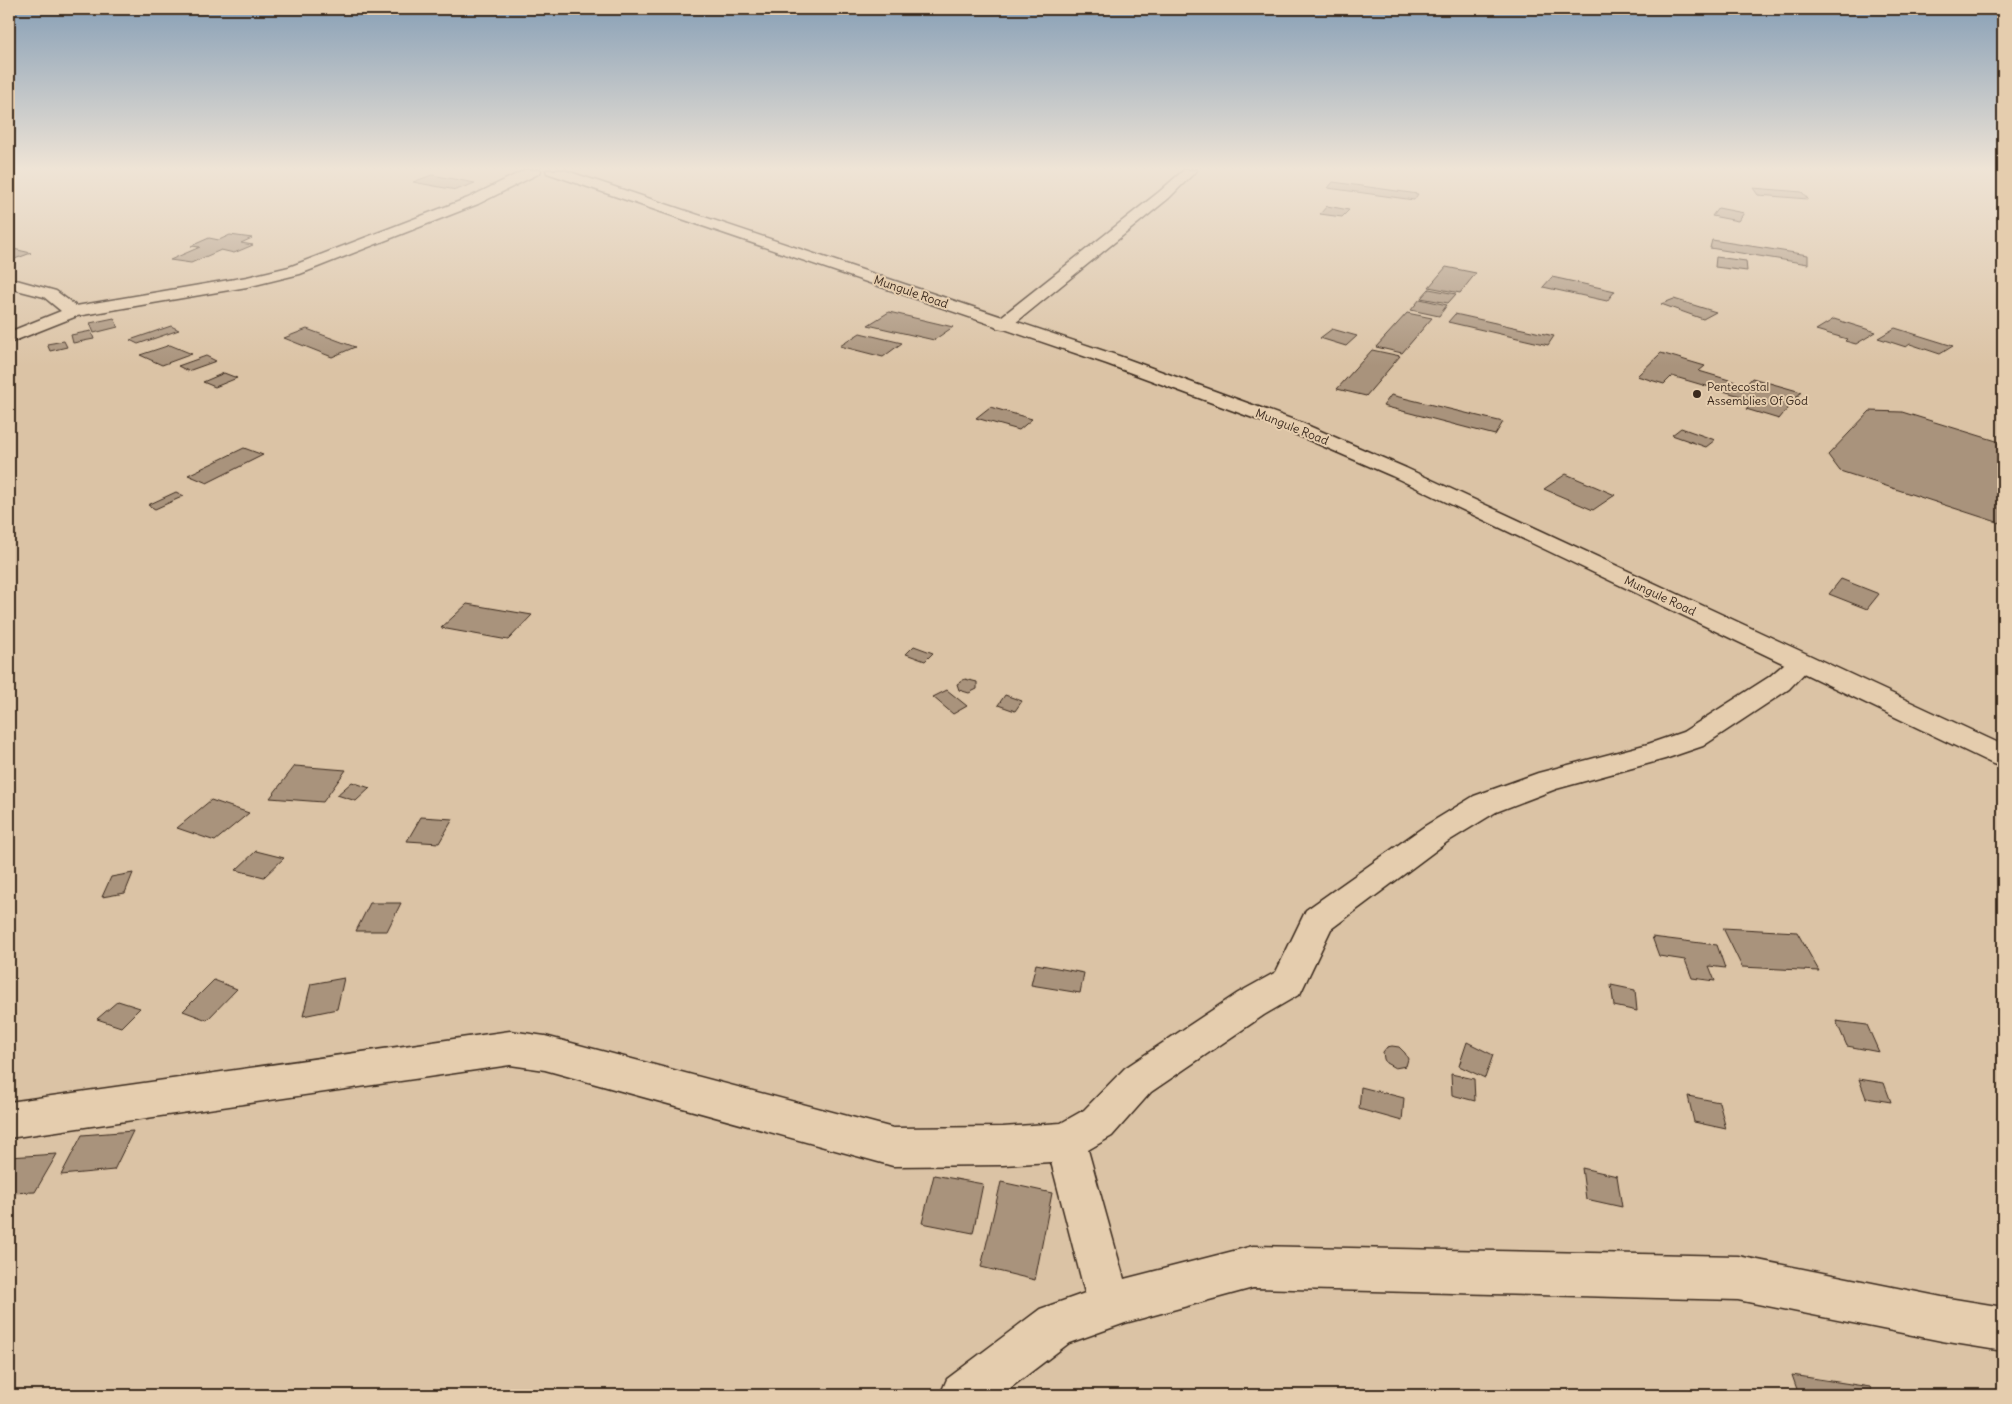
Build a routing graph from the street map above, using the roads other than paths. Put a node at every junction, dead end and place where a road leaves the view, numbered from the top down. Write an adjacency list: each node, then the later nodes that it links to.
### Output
1 (385, 236): 5 (street)
2 (744, 236): 6 (street, Mungule Road)
3 (1114, 236): 6 (street)
4 (9, 283): 5 (street)
5 (73, 312): 7 (street)
6 (1003, 324): 8 (street, Mungule Road)
7 (9, 338)
8 (1801, 663): 9 (street, Mungule Road); 11 (street)
9 (2003, 757)
10 (9, 1120): 11 (street)
11 (1066, 1142): 12 (street)
12 (1110, 1306): 13 (street); 14 (street)
13 (2003, 1329)
14 (963, 1395)

